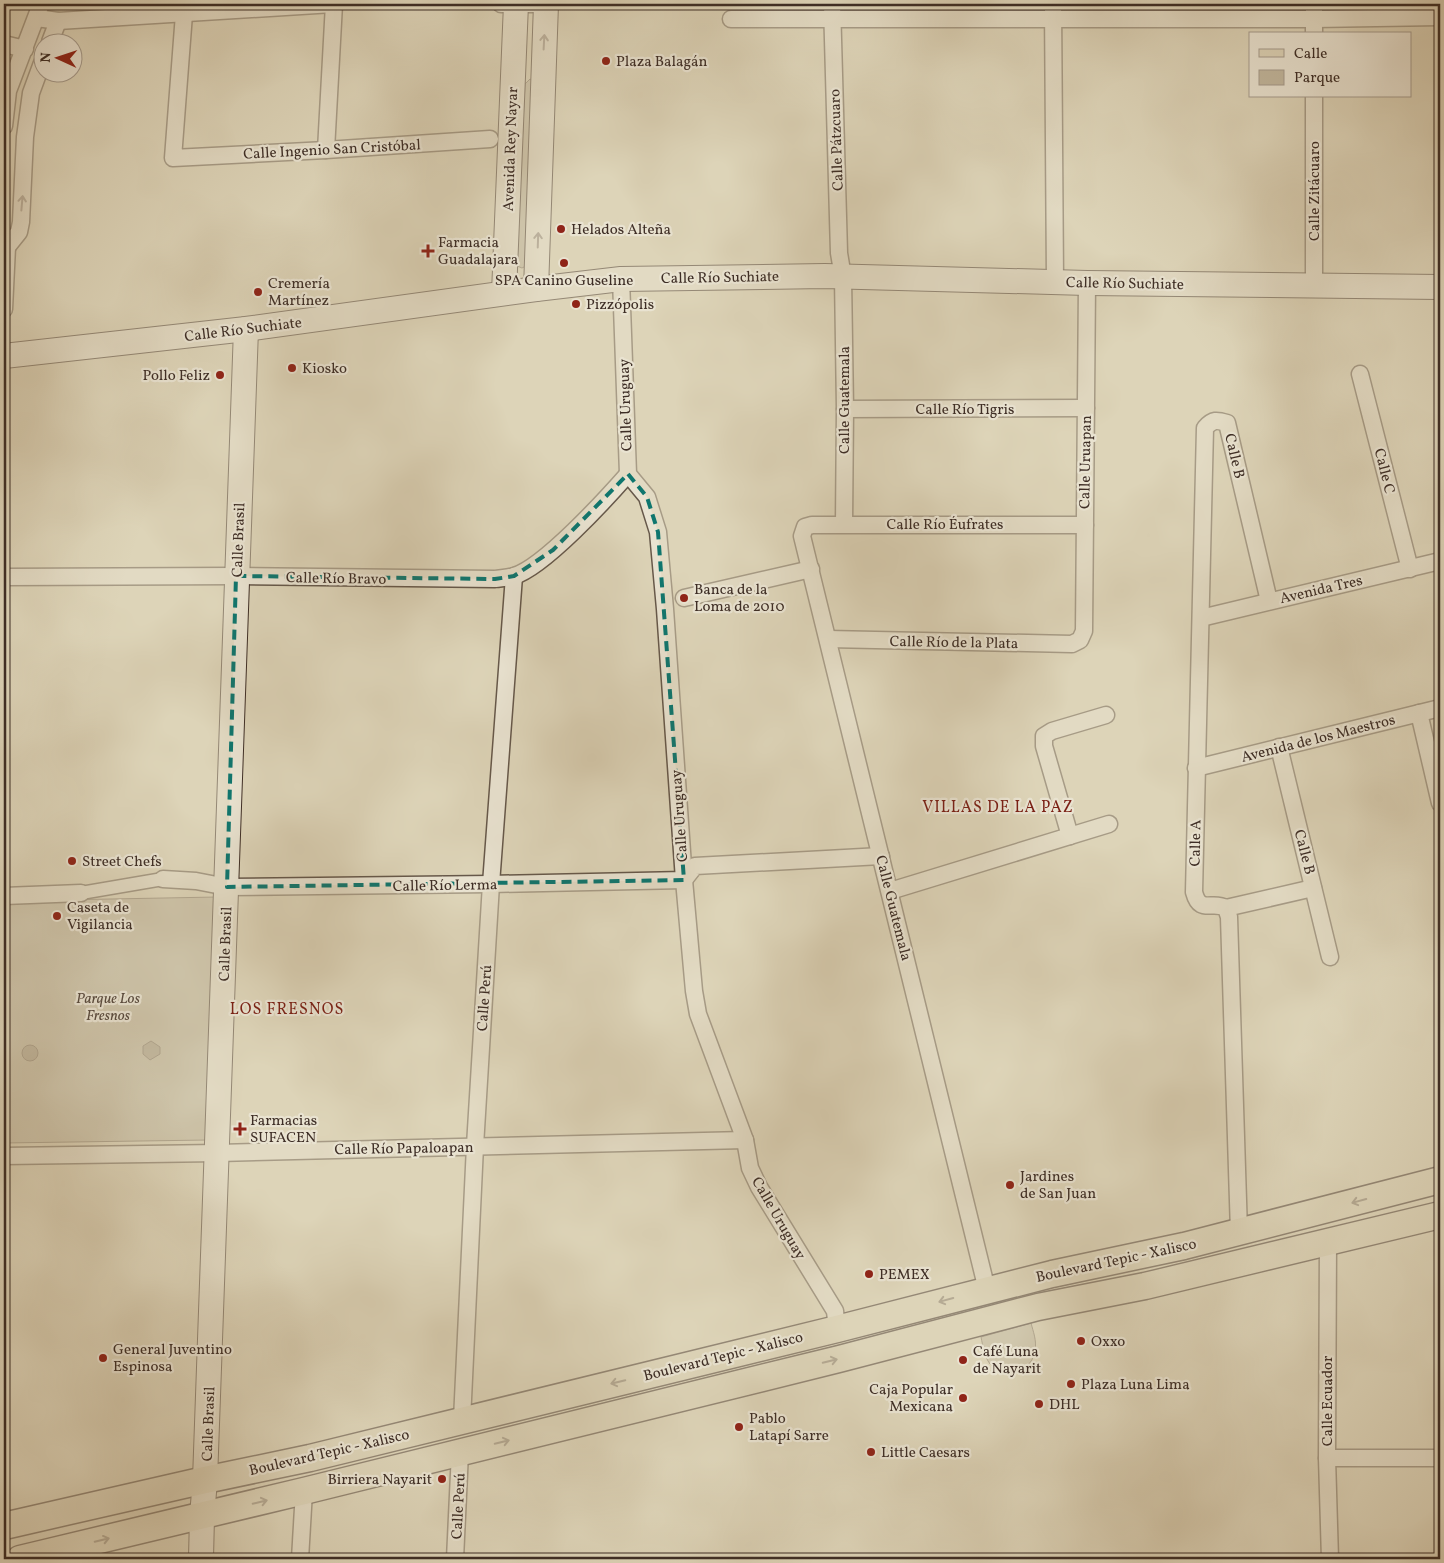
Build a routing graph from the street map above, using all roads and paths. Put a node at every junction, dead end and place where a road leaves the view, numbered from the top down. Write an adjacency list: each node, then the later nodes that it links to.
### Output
1 (334, 4): 8 (street); 22 (street)
2 (502, 4): 3 (street)
3 (516, 4): 4 (street); 16 (main road, Avenida Rey Nayar)
4 (546, 4): 17 (main road, Avenida Rey Nayar, one-way to 4)
5 (39, 11): 12 (street); 15 (street)
6 (1053, 11): 7 (street); 11 (street); 26 (street)
7 (832, 12): 10 (street); 24 (street, Calle Pátzcuaro)
8 (184, 14): 12 (street); 22 (street, Calle Ingenio San Cristóbal)
9 (1440, 17): 11 (street)
10 (731, 19)
11 (1314, 19)
12 (58, 21): 13 (street)
13 (54, 32)
14 (4, 44): 15 (street)
15 (24, 49): 20 (street)
16 (512, 74): 17 (main road); 31 (main road, Avenida Rey Nayar)
17 (542, 74): 30 (main road, Avenida Rey Nayar, one-way to 17)
18 (35, 82): 23 (street, one-way to 18)
19 (1314, 98): 28 (street, Calle Zitácuaro)
20 (4, 126)
21 (490, 139): 22 (street, Calle Ingenio San Cristóbal)
22 (326, 150)
23 (5, 244): 32 (street)
24 (843, 277): 25 (main road, Calle Río Suchiate); 26 (main road, Calle Río Suchiate); 37 (street, Calle Guatemala)
25 (621, 279): 30 (main road, Calle Río Suchiate); 39 (street, Calle Uruguay)
26 (1055, 282): 27 (main road, Calle Río Suchiate)
27 (1087, 283): 28 (main road, Calle Río Suchiate); 36 (street, Calle Uruapan)
28 (1314, 286): 29 (main road, Calle Río Suchiate)
29 (1440, 288)
30 (536, 289): 31 (main road, Calle Río Suchiate)
31 (504, 293): 33 (main road, Calle Río Suchiate)
32 (4, 309)
33 (246, 330): 34 (main road, Calle Río Suchiate); 46 (main road, Calle Brasil)
34 (4, 356)
35 (1360, 374): 45 (street, Calle C)
36 (1086, 408): 37 (street, Calle Río Tigris); 41 (street, Calle Uruapan)
37 (845, 409): 40 (street, Calle Guatemala)
38 (1205, 428): 50 (street, Calle B); 51 (street, Calle A)
39 (628, 474): 47 (street, Calle Río Bravo); 64 (street, Calle Uruguay)
40 (844, 524): 41 (street, Calle Río Éufrates); 42 (street, Calle Río Éufrates)
41 (1085, 525): 53 (street, Calle Uruapan)
42 (804, 527): 44 (street, Calle Guatemala)
43 (1440, 561): 45 (street, Avenida Tres)
44 (811, 569): 49 (street); 52 (street, Calle Guatemala)
45 (1410, 569): 50 (street, Avenida Tres)
46 (236, 576): 47 (street, Calle Río Bravo); 48 (street, Calle Río Bravo); 66 (main road, Calle Brasil)
47 (514, 576): 65 (street, Calle Perú)
48 (4, 577)
49 (684, 598)
50 (1269, 601): 51 (street, Avenida Tres)
51 (1201, 618): 58 (street, Calle A)
52 (828, 640): 53 (street, Calle Río de la Plata); 62 (street, Calle Guatemala)
53 (1080, 640)
54 (1440, 708): 55 (street, Avenida de los Maestros)
55 (1419, 713): 57 (street, Avenida de los Maestros); 59 (street)
56 (1106, 715): 61 (street)
57 (1279, 747): 58 (street, Avenida de los Maestros); 67 (street, Calle B)
58 (1196, 768): 71 (street, Calle A)
59 (1440, 803)
60 (1109, 824): 61 (street)
61 (1070, 836): 68 (street)
62 (881, 856): 64 (street); 68 (street, Calle Guatemala)
63 (163, 879): 66 (street, Calle Río Lerma); 69 (street, Calle Río Lerma)
64 (684, 880): 65 (street, Calle Río Lerma); 73 (street, Calle Uruguay)
65 (491, 884): 66 (street, Calle Río Lerma); 74 (street, Calle Perú)
66 (227, 887): 75 (main road, Calle Brasil)
67 (1314, 888): 71 (street); 72 (street, Calle B)
68 (890, 891): 84 (street, Calle Guatemala)
69 (81, 893): 70 (street, Calle Río Lerma)
70 (4, 896)
71 (1226, 908): 80 (street)
72 (1330, 957)
73 (745, 1140): 74 (street, Calle Río Papaloapan); 86 (street, Calle Uruguay)
74 (475, 1146): 75 (street, Calle Río Papaloapan); 89 (street, Calle Perú)
75 (218, 1153): 76 (street, Calle Río Papaloapan); 95 (main road, Calle Brasil)
76 (4, 1156)
77 (1440, 1180): 78 (main road, Boulevard Tepic - Xalisco)
78 (1405, 1189): 80 (main road, Boulevard Tepic - Xalisco, one-way to 80); 81 (main road)
79 (1440, 1215): 81 (main road, Boulevard Tepic - Xalisco)
80 (1239, 1232): 82 (main road, Boulevard Tepic - Xalisco); 83 (main road)
81 (1328, 1242): 83 (main road, Boulevard Tepic - Xalisco); 92 (street, Calle Ecuador)
82 (1052, 1274): 84 (main road, Boulevard Tepic - Xalisco); 85 (main road)
83 (1145, 1286): 85 (main road, Boulevard Tepic - Xalisco)
84 (986, 1290): 86 (main road, Boulevard Tepic - Xalisco, one-way to 86)
85 (966, 1326): 88 (main road, Boulevard Tepic - Xalisco, one-way to 85)
86 (837, 1329): 87 (main road, Boulevard Tepic - Xalisco, one-way to 87); 88 (main road)
87 (579, 1391): 89 (main road, Boulevard Tepic - Xalisco); 90 (main road)
88 (694, 1394): 90 (main road, Boulevard Tepic - Xalisco, one-way to 88)
89 (462, 1420): 91 (main road, Boulevard Tepic - Xalisco); 94 (main road)
90 (460, 1452): 94 (main road, Boulevard Tepic - Xalisco); 102 (street, Calle Perú)
91 (310, 1458): 95 (main road, Boulevard Tepic - Xalisco); 97 (main road)
92 (1327, 1458): 93 (street); 103 (street, Calle Ecuador)
93 (1440, 1458)
94 (411, 1465): 96 (main road, Boulevard Tepic - Xalisco)
95 (205, 1480): 97 (main road, Calle Brasil); 98 (main road, Boulevard Tepic - Xalisco); 99 (main road)
96 (304, 1491): 97 (main road, Boulevard Tepic - Xalisco, one-way to 96); 101 (street)
97 (202, 1516): 99 (main road, Boulevard Tepic - Xalisco, one-way to 97); 100 (main road, Calle Brasil)
98 (10, 1529)
99 (25, 1558)
100 (200, 1559)
101 (300, 1559)
102 (455, 1559)
103 (1330, 1559)

